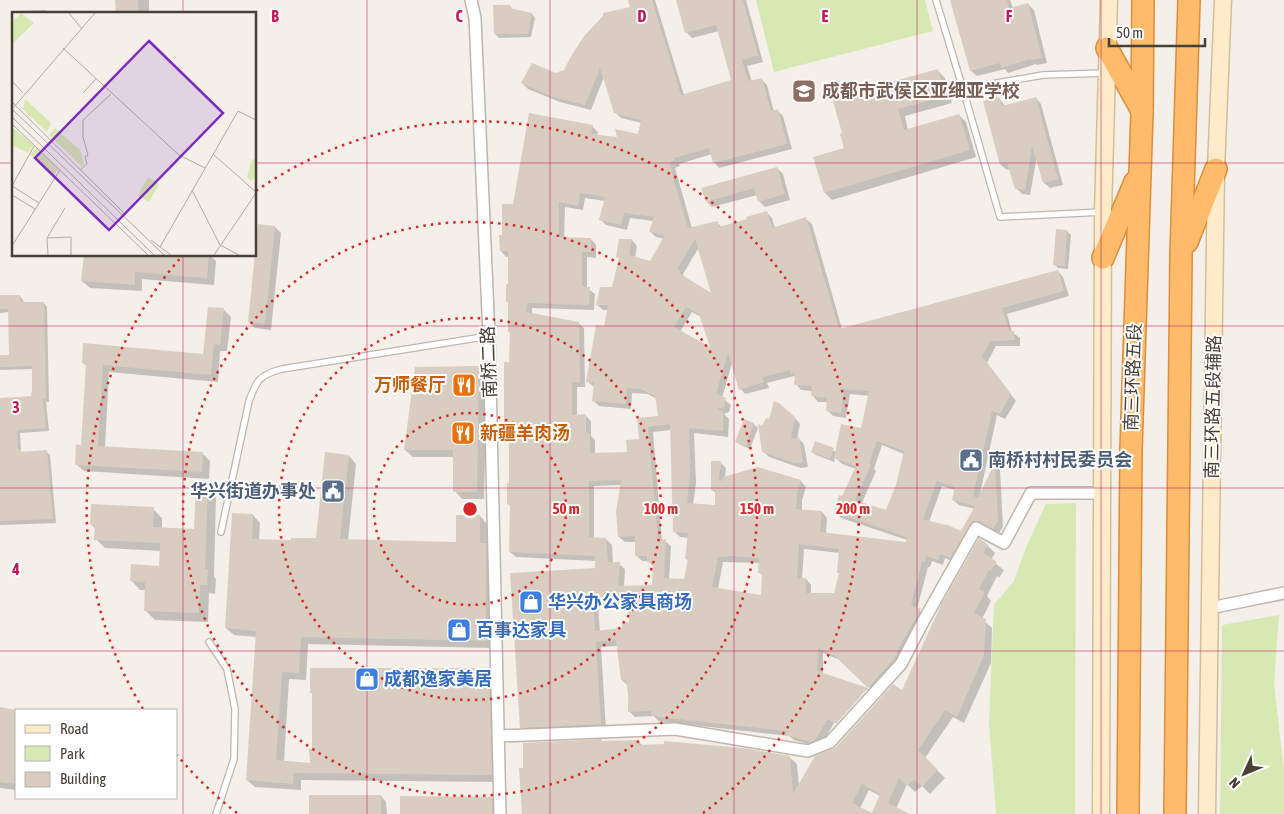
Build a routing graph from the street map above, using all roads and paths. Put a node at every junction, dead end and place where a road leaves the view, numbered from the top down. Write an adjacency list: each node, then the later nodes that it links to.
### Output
1 (471, 0): 16 (street, 南桥二路)
2 (936, 0): 9 (lane)
3 (1109, 0): 7 (main road)
4 (1144, 0): 10 (highway, 南三环路五段)
5 (1189, 0): 14 (highway)
6 (1223, 0): 11 (main road, 南三环路五段辅路)
7 (1107, 48): 8 (main road); 10 (highway)
8 (1106, 72): 9 (lane); 13 (main road)
9 (963, 89): 13 (lane)
10 (1142, 112): 12 (highway, 南三环路五段)
11 (1216, 169): 14 (highway); 20 (main road, 南三环路五段辅路)
12 (1140, 170): 15 (highway); 26 (highway, 南三环路五段)
13 (1103, 212): 15 (main road)
14 (1182, 256): 27 (highway)
15 (1103, 258): 17 (main road)
16 (489, 336): 18 (lane); 22 (street, 南桥二路)
17 (1102, 493): 22 (street); 25 (main road)
18 (222, 532)
19 (1284, 593): 20 (street)
20 (1210, 608): 28 (main road, 南三环路五段辅路)
21 (209, 642): 23 (lane)
22 (499, 736): 24 (street, 南桥二路)
23 (216, 814)
24 (500, 814)
25 (1101, 814)
26 (1128, 814)
27 (1175, 814)
28 (1207, 814)

